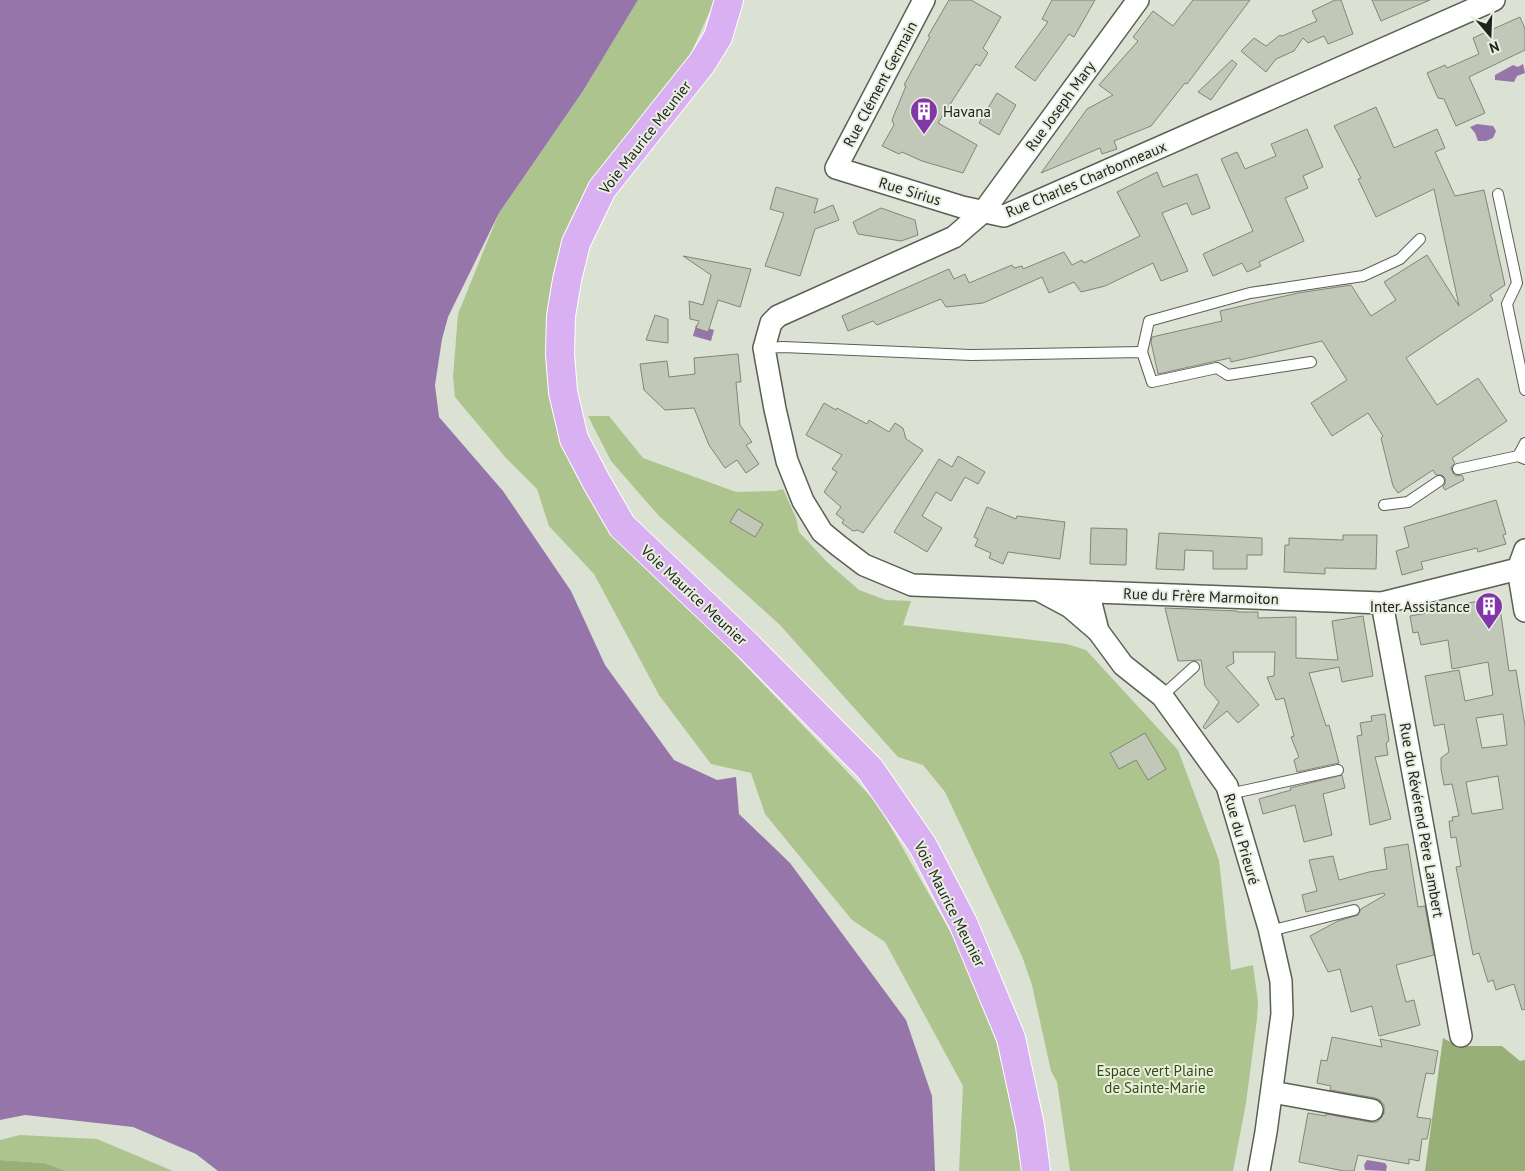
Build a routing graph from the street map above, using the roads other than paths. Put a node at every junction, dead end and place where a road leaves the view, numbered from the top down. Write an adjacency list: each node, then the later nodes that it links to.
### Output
1 (729, 0): 34 (main road, Voie Maurice Meunier)
2 (924, 0): 5 (street, Rue Clément Germain)
3 (1138, 0): 7 (street, Rue Joseph Mary)
4 (1494, 0): 7 (street, Rue Charles Charbonneaux)
5 (836, 168): 7 (street, Rue Sirius)
6 (1498, 194): 12 (lane)
7 (983, 212): 9 (street, Rue Charles Charbonneaux)
8 (1420, 239): 10 (lane)
9 (764, 348): 10 (lane); 19 (street, Rue Charles Charbonneaux)
10 (1142, 352): 11 (lane)
11 (1311, 362)
12 (1525, 390)
13 (1525, 443): 14 (lane)
14 (1522, 457): 15 (lane)
15 (1458, 469)
16 (1439, 481): 17 (lane)
17 (1384, 505)
18 (1521, 559): 22 (street, Rue du Frère Marmoiton); 23 (street)
19 (864, 565): 20 (street, Rue du Frère Marmoiton)
20 (1038, 589): 21 (street, Rue du Frère Marmoiton); 24 (street, Rue du Prieuré)
21 (1094, 592): 22 (street, Rue du Frère Marmoiton); 24 (street, Rue du Prieuré)
22 (1382, 604): 31 (street, Rue du Révérend Père Lambert)
23 (1525, 611)
24 (1098, 631): 26 (street, Rue du Prieuré)
25 (1194, 667): 26 (lane)
26 (1162, 696): 28 (street, Rue du Prieuré)
27 (1338, 770): 28 (lane)
28 (1229, 794): 30 (street, Rue du Prieuré)
29 (1354, 910): 30 (lane)
30 (1270, 931): 32 (street, Rue du Prieuré)
31 (1461, 1036)
32 (1272, 1092): 33 (street); 35 (street, Rue du Prieuré)
33 (1372, 1110)
34 (1036, 1171)
35 (1259, 1171)

